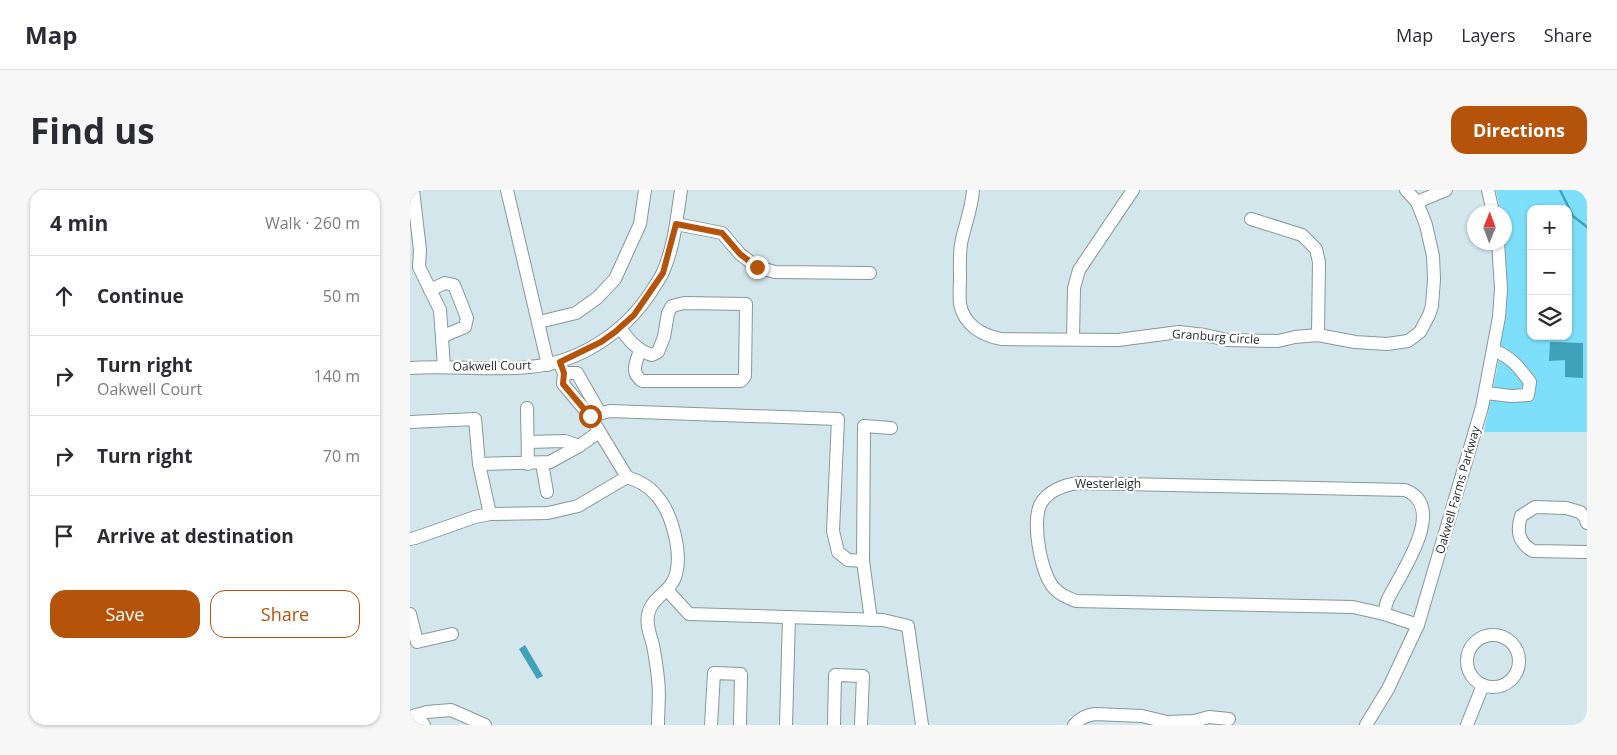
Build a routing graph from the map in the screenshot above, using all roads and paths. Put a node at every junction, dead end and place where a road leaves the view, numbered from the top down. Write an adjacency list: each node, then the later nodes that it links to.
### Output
1 (413, 190): 16 (street)
2 (507, 190): 17 (street)
3 (645, 190): 17 (street)
4 (681, 190): 13 (street, Oakwell Court)
5 (973, 190): 21 (street, Granburg Circle)
6 (1133, 190): 21 (street)
7 (1406, 190): 10 (street, Granburg Circle)
8 (1446, 190): 10 (street)
9 (1488, 190): 11 (street)
10 (1417, 202): 19 (street, Granburg Circle)
11 (1491, 205)
12 (1251, 219): 19 (street)
13 (676, 224): 15 (street); 18 (street, Oakwell Court)
14 (1499, 250): 23 (street, Oakwell Farms Parkway)
15 (870, 273)
16 (430, 290): 20 (street); 20 (street)
17 (539, 322): 24 (street)
18 (620, 328): 22 (street); 24 (street, Oakwell Court)
19 (1318, 335): 21 (street, Granburg Circle)
20 (443, 336): 25 (street)
21 (1073, 339)
22 (640, 350): 22 (street)
23 (1494, 350): 27 (street, Oakwell Farms Parkway); 27 (street)
24 (557, 366): 25 (street, Oakwell Court); 29 (street)
25 (444, 367): 26 (street, Oakwell Court)
26 (410, 368)
27 (1486, 393): 50 (street, Oakwell Farms Parkway)
28 (527, 408): 33 (street)
29 (595, 414): 32 (street); 44 (street)
30 (410, 422): 35 (street)
31 (891, 428): 44 (street)
32 (599, 432): 34 (street); 38 (street)
33 (528, 442): 34 (street); 36 (street)
34 (579, 446): 37 (street)
35 (479, 464): 36 (street); 40 (street)
36 (528, 464): 37 (street)
37 (542, 464): 39 (street)
38 (627, 477): 40 (street); 45 (street)
39 (547, 492)
40 (490, 514): 42 (street)
41 (1587, 523): 43 (street)
42 (410, 539)
43 (1587, 552)
44 (863, 561): 49 (street)
45 (667, 590): 48 (street); 57 (street)
46 (410, 614): 52 (street)
47 (1384, 614): 47 (street, Westerleigh); 50 (street, Westerleigh)
48 (789, 617): 49 (street); 60 (street)
49 (871, 620): 63 (street)
50 (1418, 625): 65 (street, Oakwell Farms Parkway)
51 (452, 634): 52 (street)
52 (414, 643)
53 (1483, 685): 53 (street); 66 (street)
54 (417, 719): 56 (street)
55 (1229, 720): 64 (street)
56 (485, 725)
57 (658, 725)
58 (711, 725): 59 (street)
59 (740, 725)
60 (786, 725)
61 (834, 725): 62 (street)
62 (861, 725)
63 (922, 725)
64 (1074, 725)
65 (1366, 725)
66 (1467, 725)

